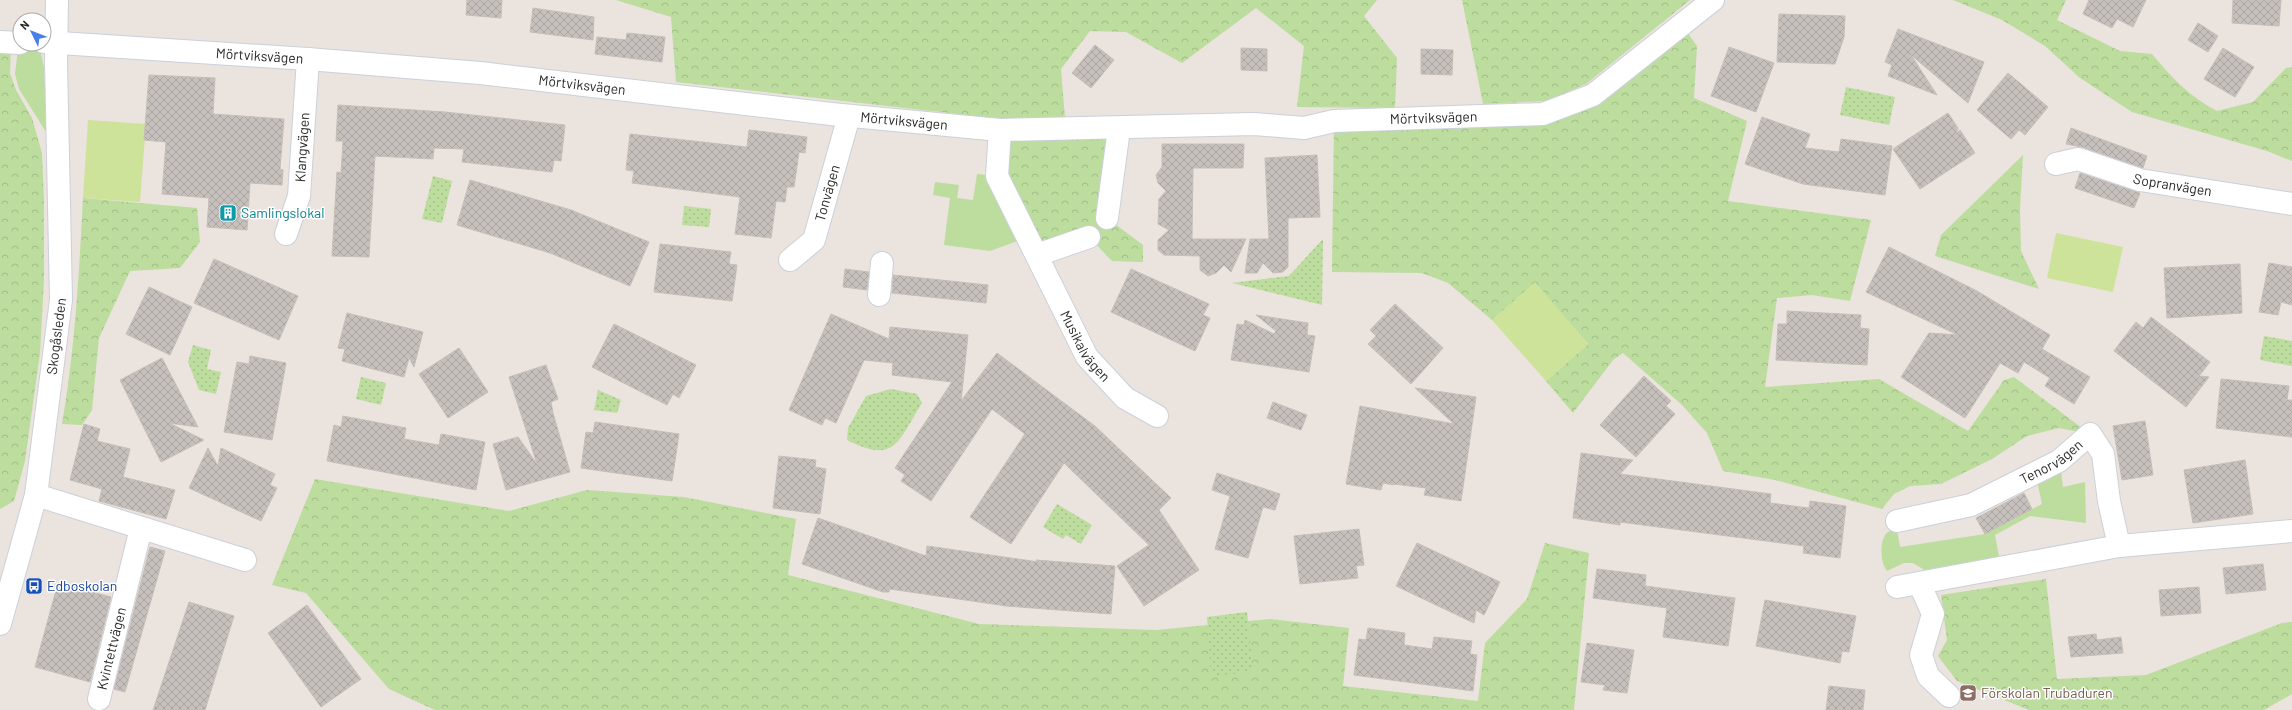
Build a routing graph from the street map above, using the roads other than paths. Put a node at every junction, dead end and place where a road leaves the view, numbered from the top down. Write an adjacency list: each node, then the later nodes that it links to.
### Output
1 (57, 0): 3 (street, Skogåsleden)
2 (1713, 0): 10 (street, Mörtviksvägen)
3 (52, 35)
4 (0, 42): 6 (street)
5 (52, 42): 8 (street, Mörtviksvägen)
6 (12, 43)
7 (52, 46): 22 (street, Skogåsleden)
8 (308, 59): 9 (street, Mörtviksvägen); 15 (street, Klangvägen)
9 (849, 116): 11 (street, Mörtviksvägen); 18 (street, Tonvägen)
10 (1119, 129): 11 (street, Mörtviksvägen); 14 (street)
11 (1000, 130): 17 (street, Musikalvägen)
12 (2056, 164): 13 (street, Sopranvägen)
13 (2292, 204)
14 (1107, 218)
15 (286, 234)
16 (1089, 237): 17 (street)
17 (1037, 255): 21 (street, Musikalvägen)
18 (790, 260)
19 (882, 263): 20 (street)
20 (879, 295)
21 (1157, 416)
22 (36, 495): 24 (street); 30 (street, Skogåsleden)
23 (1896, 521): 26 (street, Tenorvägen)
24 (141, 528): 27 (street); 32 (street, Kvintettvägen)
25 (2292, 531): 26 (street)
26 (2119, 546): 28 (street)
27 (245, 560)
28 (1920, 585): 29 (street); 31 (street)
29 (1897, 588)
30 (0, 624)
31 (1949, 696)
32 (99, 699)

